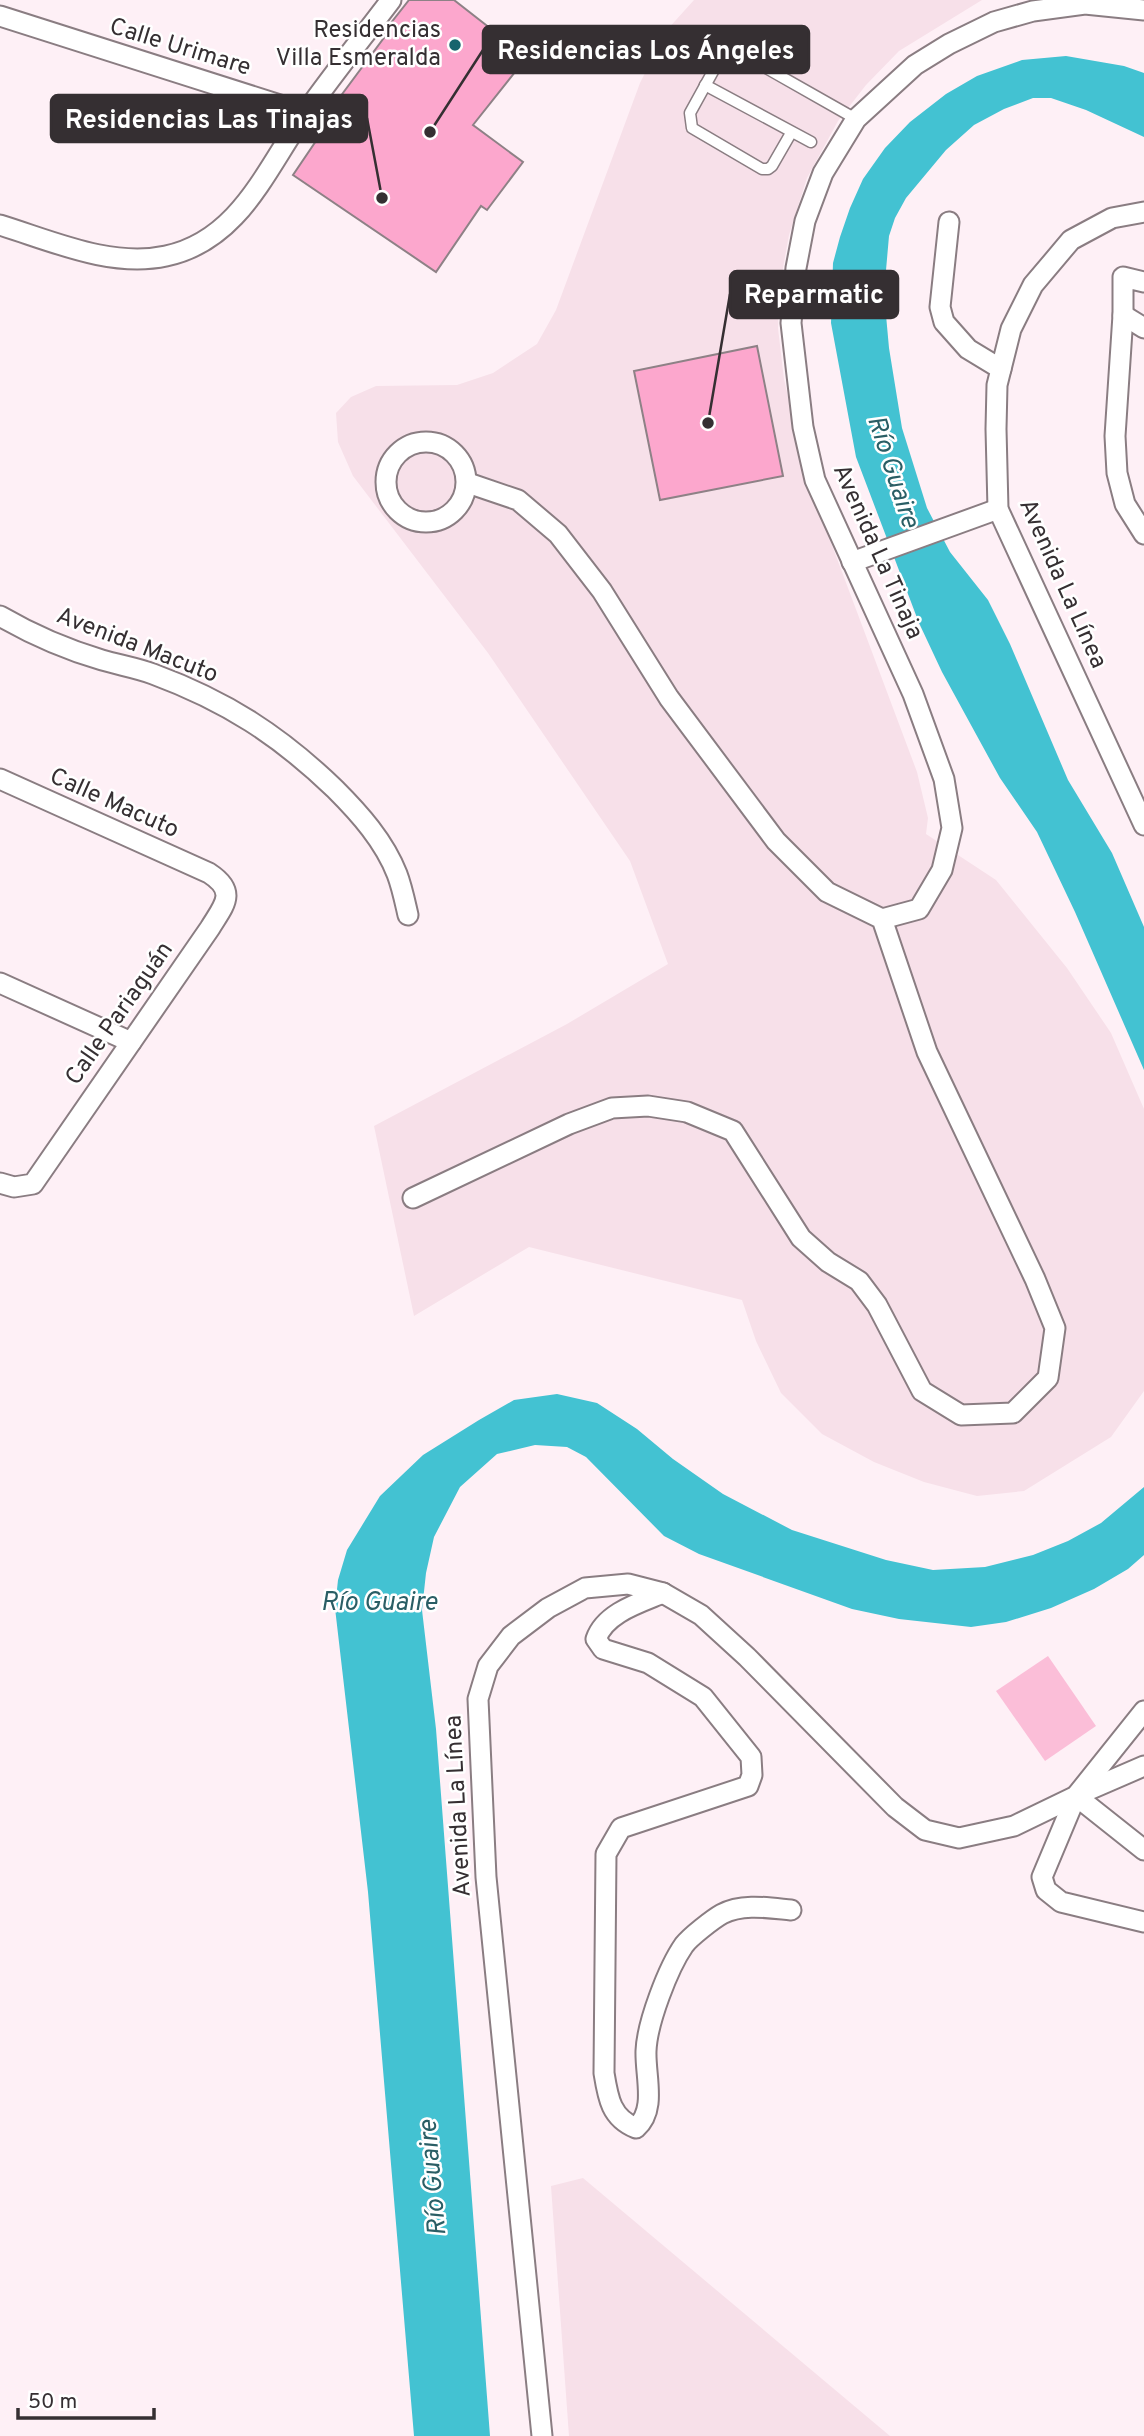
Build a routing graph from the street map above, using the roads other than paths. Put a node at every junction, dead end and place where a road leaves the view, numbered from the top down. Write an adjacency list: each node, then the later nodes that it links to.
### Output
1 (391, 0): 5 (street)
2 (1144, 10): 6 (street, Avenida La Tinaja)
3 (0, 16): 5 (street, Calle Urimare)
4 (705, 85): 6 (lane); 7 (lane); 7 (lane)
5 (305, 113): 11 (street)
6 (856, 119): 19 (street, Avenida La Tinaja)
7 (791, 133): 8 (lane)
8 (811, 142)
9 (1144, 212): 15 (street, Avenida La Línea)
10 (949, 222): 15 (street)
11 (0, 225)
12 (1144, 282): 13 (street)
13 (1123, 315): 14 (street); 18 (street)
14 (1144, 328)
15 (1001, 369): 17 (street, Avenida La Línea)
16 (468, 483): 16 (street); 25 (street)
17 (998, 509): 19 (street); 22 (street, Avenida La Línea)
18 (1144, 534)
19 (852, 562): 25 (street, Avenida La Tinaja)
20 (0, 616): 24 (street, Avenida Macuto)
21 (0, 779): 23 (street, Calle Macuto)
22 (1144, 825)
23 (209, 873): 27 (street, Calle Pariaguán)
24 (408, 915)
25 (883, 919): 29 (street)
26 (0, 983): 27 (street)
27 (131, 1042): 28 (street, Calle Pariaguán)
28 (0, 1183)
29 (414, 1198)
30 (663, 1592): 33 (street, Avenida La Línea); 35 (street); 37 (street, Avenida La Línea)
31 (1144, 1711): 33 (street, Avenida La Línea)
32 (1144, 1766): 33 (street)
33 (1076, 1796): 34 (street); 36 (street)
34 (1144, 1850)
35 (791, 1910)
36 (1144, 1922)
37 (542, 2436)

